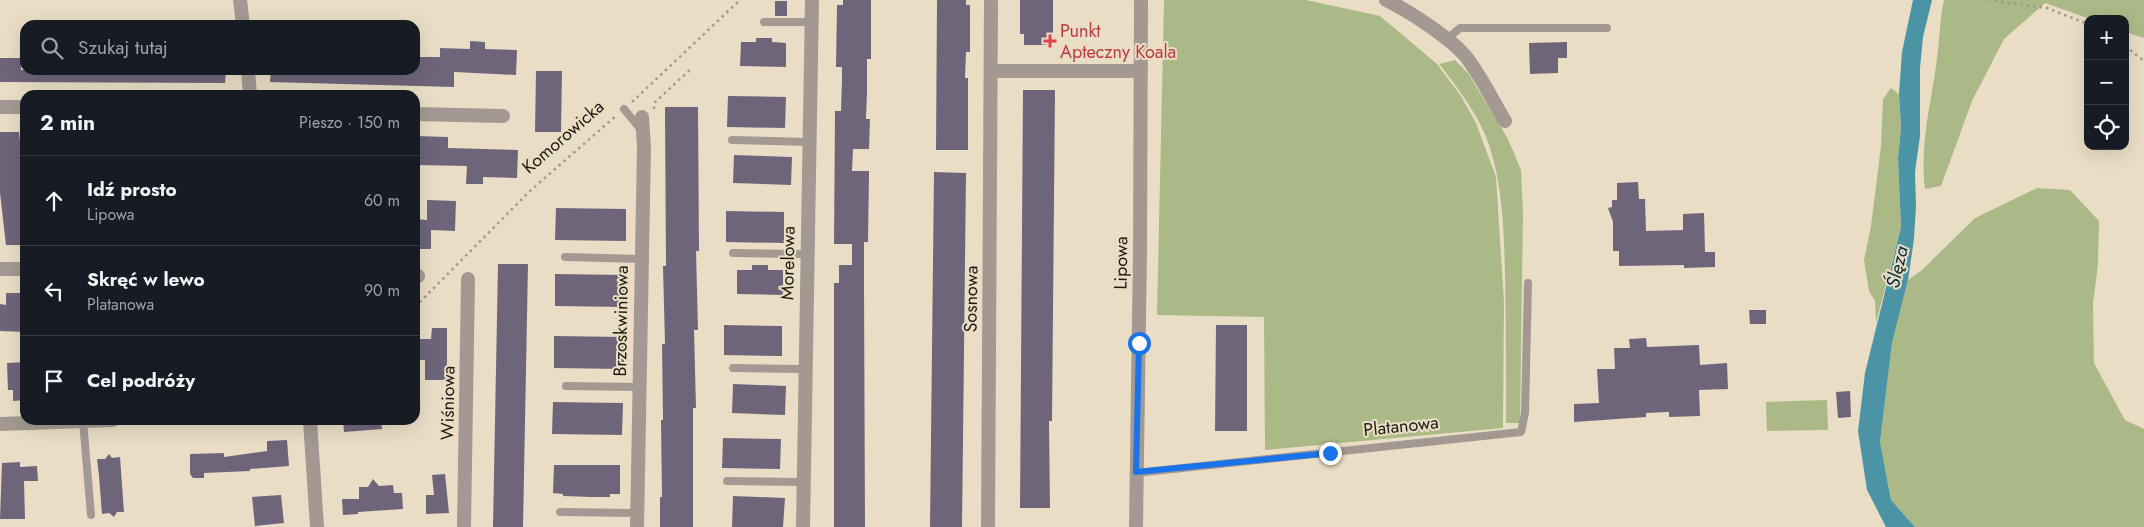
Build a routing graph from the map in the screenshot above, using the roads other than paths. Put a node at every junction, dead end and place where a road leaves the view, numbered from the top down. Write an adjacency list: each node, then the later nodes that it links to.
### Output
1 (240, 0): 6 (street)
2 (991, 0): 10 (street, Sosnowa)
3 (1141, 0): 11 (street, Lipowa)
4 (1386, 0): 9 (street)
5 (810, 8): 7 (lane); 23 (street, Morelowa)
6 (242, 20)
7 (764, 22)
8 (1607, 28): 9 (lane)
9 (1447, 39): 20 (street)
10 (992, 71): 11 (street); 49 (street, Sosnowa)
11 (1141, 72): 40 (street, Lipowa)
12 (248, 75): 13 (street)
13 (250, 90)
14 (0, 107): 15 (street)
15 (20, 107)
16 (624, 109): 21 (lane)
17 (420, 114): 18 (street)
18 (503, 116)
19 (642, 117): 21 (street, Brzoskwiniowa)
20 (1505, 122)
21 (643, 132): 27 (street, Brzoskwiniowa)
22 (732, 140): 23 (lane)
23 (809, 142): 25 (street, Morelowa)
24 (734, 253): 25 (lane)
25 (807, 254): 33 (street, Morelowa)
26 (565, 258): 27 (lane)
27 (642, 259): 35 (street, Brzoskwiniowa)
28 (0, 269): 29 (street)
29 (20, 269)
30 (468, 279): 47 (street, Wiśniowa)
31 (1528, 283): 40 (lane, Platanowa)
32 (733, 368): 33 (lane)
33 (805, 369): 42 (street, Morelowa)
34 (566, 386): 35 (lane)
35 (639, 386): 45 (street, Brzoskwiniowa)
36 (20, 423): 37 (street)
37 (0, 424)
38 (83, 425): 44 (lane)
39 (310, 425): 46 (street)
40 (1136, 472): 50 (street, Lipowa)
41 (727, 481): 42 (lane)
42 (804, 482): 48 (street, Morelowa)
43 (560, 512): 45 (lane)
44 (91, 515)
45 (637, 520)
46 (317, 527)
47 (464, 527)
48 (803, 527)
49 (988, 527)
50 (1136, 527)

